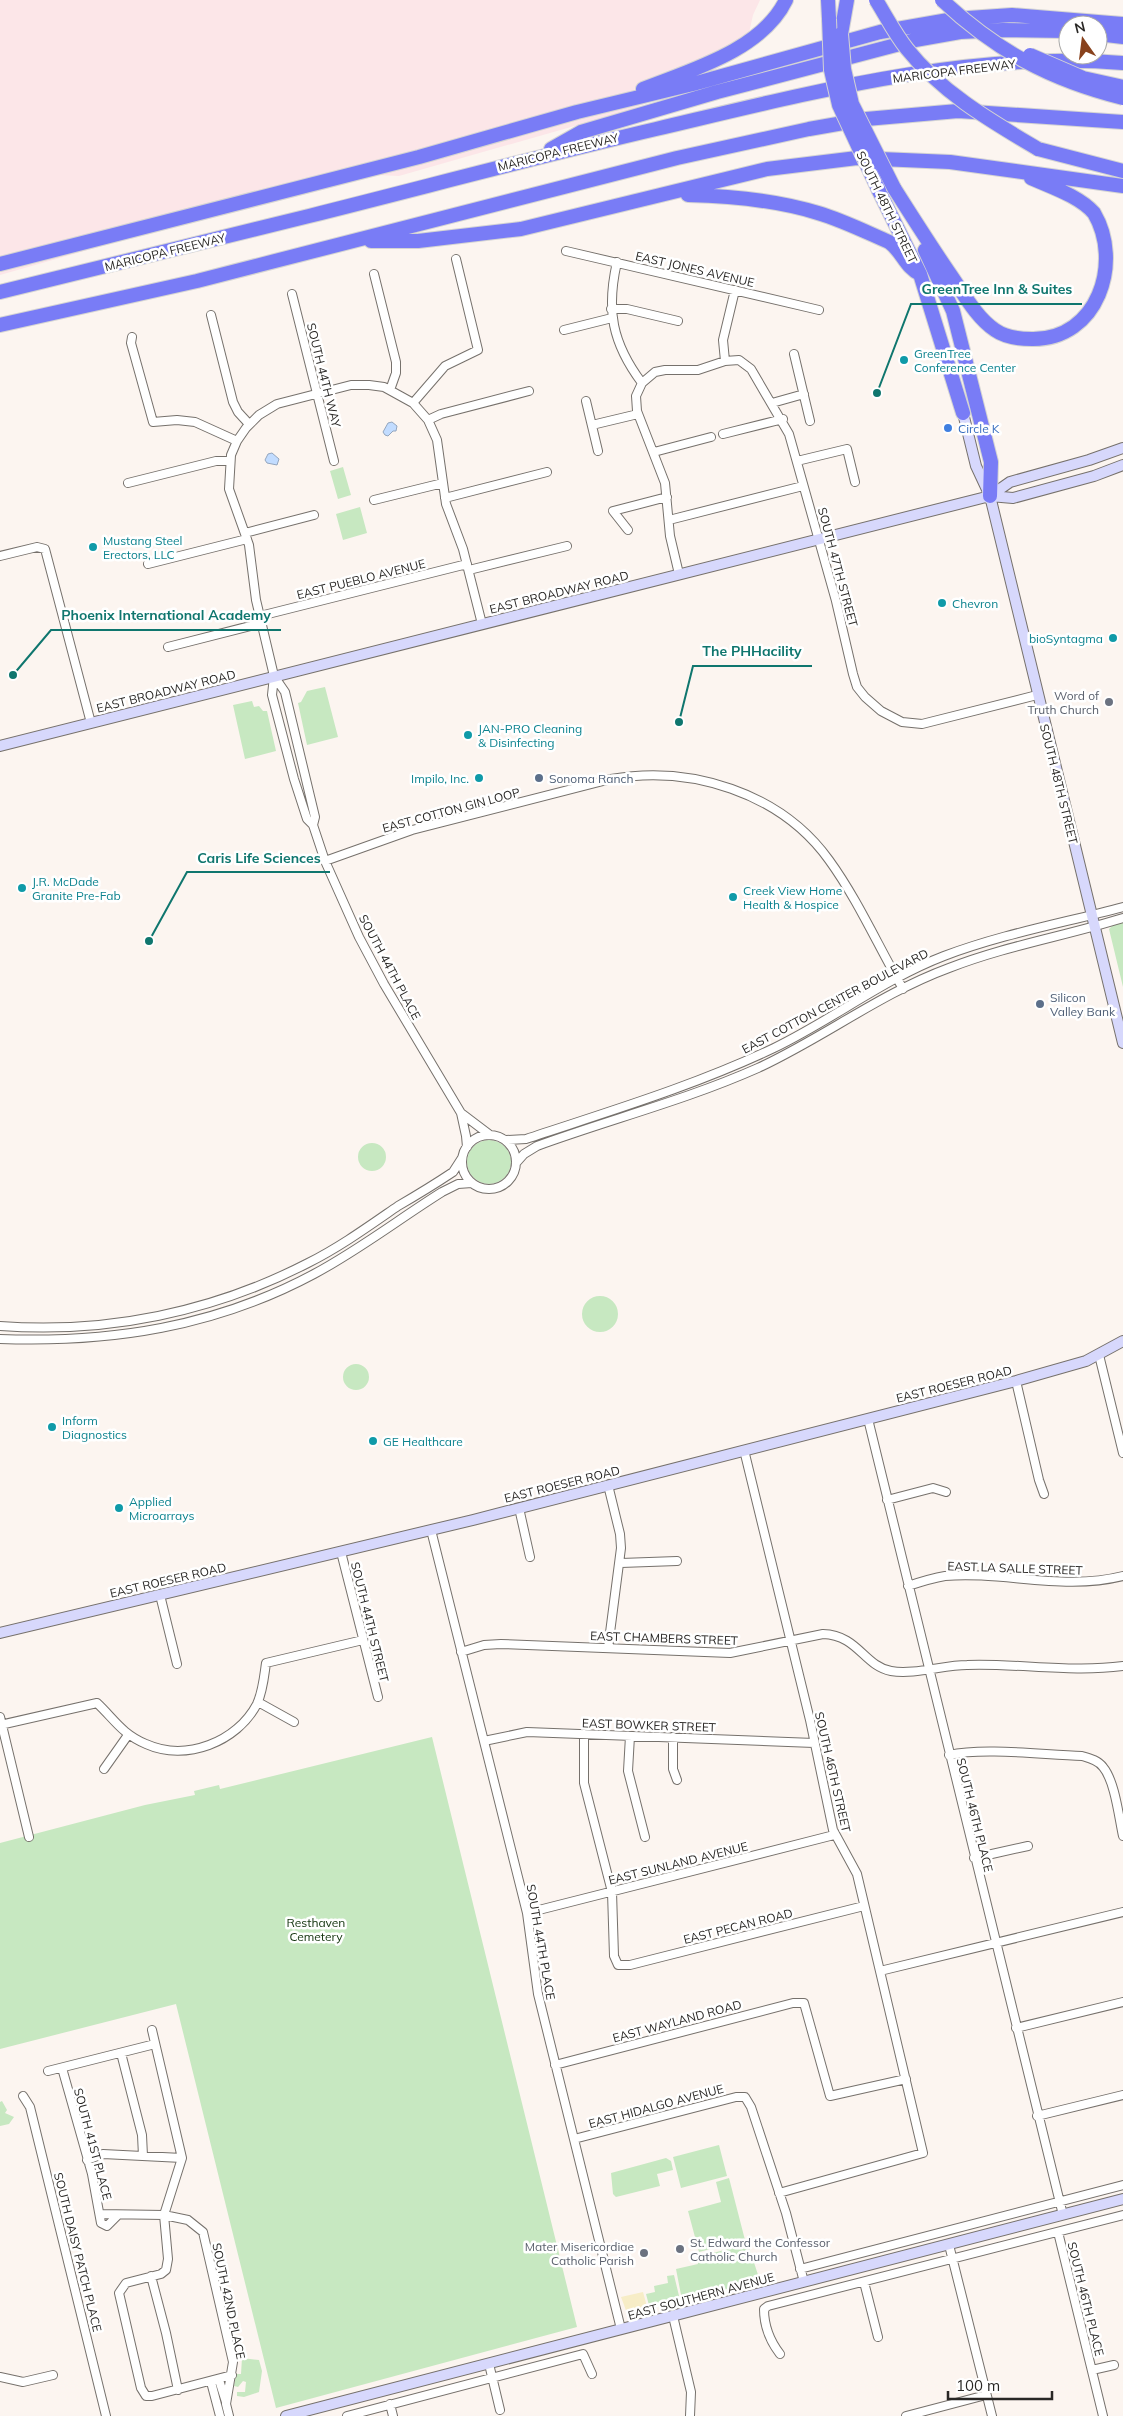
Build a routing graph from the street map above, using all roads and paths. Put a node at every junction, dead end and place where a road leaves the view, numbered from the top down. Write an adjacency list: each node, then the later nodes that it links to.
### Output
1 (786, 0): 14 (highway)
2 (828, 0): 28 (highway, SOUTH 48TH STREET, bridge)
3 (847, 0): 20 (highway, SOUTH 48TH STREET, bridge)
4 (876, 0): 17 (highway, bridge)
5 (942, 0): 13 (highway, bridge)
6 (956, 0): 12 (highway, bridge)
7 (1123, 24): 14 (highway)
8 (1058, 30): 16 (highway)
9 (1108, 35): 10 (highway)
10 (1123, 37)
11 (1123, 63): 16 (highway, MARICOPA FREEWAY)
12 (1123, 87)
13 (1123, 98)
14 (577, 112): 26 (highway)
15 (1123, 122): 22 (highway)
16 (539, 156): 30 (highway, MARICOPA FREEWAY)
17 (1123, 171)
18 (1017, 172): 19 (highway); 20 (highway); 21 (highway)
19 (1123, 186)
20 (894, 188): 72 (highway, SOUTH 48TH STREET)
21 (667, 195): 22 (highway); 28 (highway)
22 (350, 240): 37 (highway)
23 (566, 251): 25 (street, EAST JONES AVENUE)
24 (456, 259): 48 (street)
25 (617, 262): 29 (street, EAST JONES AVENUE); 32 (street)
26 (0, 264)
27 (374, 274): 43 (street)
28 (920, 274): 50 (highway, SOUTH 48TH STREET)
29 (735, 290): 33 (street, EAST JONES AVENUE); 41 (street)
30 (0, 292)
31 (292, 294): 45 (street, SOUTH 44TH WAY)
32 (612, 309): 35 (street); 36 (street)
33 (819, 310)
34 (211, 315): 55 (street)
35 (612, 318): 38 (street); 42 (street)
36 (678, 321)
37 (0, 325)
38 (564, 330)
39 (132, 337): 59 (street)
40 (794, 354): 46 (street)
41 (725, 361): 42 (street); 49 (street, SOUTH 47TH STREET)
42 (642, 383): 51 (street)
43 (390, 390): 45 (street, SOUTH 44TH PLACE); 48 (street, SOUTH 44TH PLACE)
44 (529, 392): 53 (street)
45 (317, 393): 55 (street, SOUTH 44TH PLACE); 64 (street, SOUTH 44TH WAY)
46 (804, 394): 49 (street); 54 (street)
47 (586, 401): 56 (street)
48 (413, 403): 53 (street, SOUTH 44TH PLACE)
49 (772, 403): 52 (street, SOUTH 47TH STREET)
50 (963, 413): 72 (main road, SOUTH 48TH STREET)
51 (638, 414): 56 (street); 62 (street)
52 (783, 419): 57 (street); 65 (street, SOUTH 47TH STREET)
53 (428, 420): 70 (street, SOUTH 44TH PLACE)
54 (810, 421)
55 (249, 424): 59 (street, SOUTH 44TH PLACE)
56 (592, 425): 61 (street)
57 (723, 434)
58 (711, 437): 62 (street)
59 (237, 441): 63 (street, SOUTH 44TH PLACE)
60 (1123, 448): 72 (main road)
61 (598, 451)
62 (654, 452): 73 (street)
63 (230, 461): 69 (street); 79 (street, SOUTH 44TH PLACE)
64 (334, 461)
65 (797, 461): 68 (street); 71 (street, SOUTH 47TH STREET)
66 (1123, 465): 72 (main road, EAST BROADWAY ROAD)
67 (547, 472): 74 (street)
68 (855, 482)
69 (128, 483)
70 (443, 483): 74 (street, SOUTH 44TH PLACE); 75 (street)
71 (803, 486): 77 (street); 80 (street, SOUTH 47TH STREET)
72 (990, 496): 80 (main road, EAST BROADWAY ROAD); 90 (main road, SOUTH 48TH STREET)
73 (668, 497): 77 (street); 78 (street)
74 (445, 498): 84 (street, SOUTH 44TH PLACE)
75 (374, 500)
76 (314, 515): 79 (street)
77 (669, 520): 85 (street)
78 (628, 530)
79 (246, 536): 83 (street); 86 (street, SOUTH 44TH PLACE)
80 (818, 539): 85 (main road, EAST BROADWAY ROAD); 90 (street, SOUTH 47TH STREET)
81 (567, 546): 84 (street, EAST PUEBLO AVENUE)
82 (0, 556): 91 (street)
83 (148, 564)
84 (468, 567): 86 (street, EAST PUEBLO AVENUE); 87 (street, SOUTH 44TH PLACE)
85 (679, 574): 87 (main road, EAST BROADWAY ROAD)
86 (261, 620): 88 (street, EAST PUEBLO AVENUE); 89 (street, SOUTH 44TH PLACE)
87 (482, 624): 89 (main road, EAST BROADWAY ROAD)
88 (168, 647)
89 (274, 676): 91 (main road, EAST BROADWAY ROAD); 93 (street, SOUTH 44TH PLACE); 93 (street, SOUTH 44TH PLACE)
90 (1038, 695): 96 (main road, SOUTH 48TH STREET)
91 (91, 723): 92 (main road, EAST BROADWAY ROAD)
92 (0, 746)
93 (313, 825): 94 (street, SOUTH 44TH PLACE)
94 (325, 861): 99 (street, EAST COTTON GIN LOOP); 103 (street, SOUTH 44TH PLACE)
95 (1123, 907): 96 (street, EAST COTTON CENTER BOULEVARD)
96 (1091, 915): 98 (main road, SOUTH 48TH STREET); 99 (street, EAST COTTON CENTER BOULEVARD)
97 (1123, 918): 98 (street, EAST COTTON CENTER BOULEVARD)
98 (1094, 928): 100 (street, EAST COTTON CENTER BOULEVARD); 101 (main road, SOUTH 48TH STREET)
99 (896, 978): 100 (street, EAST COTTON GIN LOOP); 102 (street, EAST COTTON CENTER BOULEVARD)
100 (902, 989): 105 (street, EAST COTTON CENTER BOULEVARD)
101 (1123, 1043)
102 (625, 1106): 105 (street); 106 (street, EAST COTTON CENTER BOULEVARD)
103 (461, 1113): 104 (street, SOUTH 44TH PLACE); 107 (street, SOUTH 44TH PLACE)
104 (490, 1135): 106 (street, EAST COTTON CENTER BOULEVARD); 107 (street)
105 (570, 1135): 109 (street, EAST COTTON CENTER BOULEVARD)
106 (506, 1140): 109 (street)
107 (466, 1147): 108 (street)
108 (462, 1158): 110 (street); 111 (street)
109 (516, 1163): 110 (street, EAST COTTON CENTER BOULEVARD)
110 (472, 1183): 112 (street, EAST COTTON CENTER BOULEVARD)
111 (0, 1326)
112 (0, 1339)
113 (1123, 1341): 114 (main road, EAST ROESER ROAD)
114 (1099, 1355): 115 (main road, EAST ROESER ROAD); 118 (street)
115 (1016, 1381): 116 (main road, EAST ROESER ROAD); 121 (street)
116 (868, 1419): 117 (main road, EAST ROESER ROAD); 122 (street, SOUTH 46TH PLACE)
117 (744, 1450): 119 (main road, EAST ROESER ROAD); 134 (street, SOUTH 46TH STREET)
118 (1123, 1454)
119 (608, 1485): 123 (main road, EAST ROESER ROAD); 128 (street)
120 (946, 1492): 122 (street)
121 (1044, 1494)
122 (887, 1500): 130 (street, SOUTH 46TH PLACE)
123 (519, 1508): 124 (main road, EAST ROESER ROAD); 126 (street)
124 (431, 1530): 125 (main road, EAST ROESER ROAD); 136 (street, SOUTH 44TH PLACE)
125 (341, 1552): 131 (main road, EAST ROESER ROAD); 133 (street, SOUTH 44TH STREET)
126 (530, 1557)
127 (677, 1561): 128 (street)
128 (621, 1563): 135 (street)
129 (1123, 1576): 130 (street, EAST LA SALLE STREET)
130 (908, 1586): 139 (street, SOUTH 46TH PLACE)
131 (160, 1595): 132 (main road, EAST ROESER ROAD); 137 (street)
132 (0, 1633)
133 (363, 1640): 140 (street, SOUTH 44TH STREET); 141 (street)
134 (790, 1641): 135 (street, EAST CHAMBERS STREET); 139 (street, EAST CHAMBERS STREET); 149 (street, SOUTH 46TH STREET)
135 (608, 1648): 136 (street, EAST CHAMBERS STREET)
136 (461, 1652): 148 (street, SOUTH 44TH PLACE)
137 (177, 1664)
138 (1123, 1666): 139 (street, EAST CHAMBERS STREET)
139 (928, 1668): 150 (street, SOUTH 46TH PLACE)
140 (378, 1697)
141 (258, 1702): 143 (street); 145 (street)
142 (1, 1722): 145 (street); 155 (street)
143 (294, 1722)
144 (584, 1734): 146 (street, EAST BOWKER STREET); 148 (street, EAST BOWKER STREET); 159 (street)
145 (128, 1735): 151 (street)
146 (630, 1736): 147 (street, EAST BOWKER STREET); 156 (street)
147 (674, 1738): 149 (street, EAST BOWKER STREET); 152 (street)
148 (484, 1741): 162 (street, SOUTH 44TH PLACE)
149 (814, 1743): 153 (street, SOUTH 46TH STREET)
150 (949, 1755): 154 (street); 158 (street, SOUTH 46TH PLACE)
151 (104, 1769)
152 (677, 1780)
153 (834, 1835): 159 (street, EAST SUNLAND AVENUE); 160 (street, SOUTH 46TH STREET)
154 (1123, 1836)
155 (29, 1837)
156 (644, 1837)
157 (1028, 1846): 158 (street)
158 (974, 1858): 163 (street, SOUTH 46TH PLACE)
159 (612, 1892): 160 (street, EAST PECAN ROAD); 162 (street, EAST SUNLAND AVENUE)
160 (864, 1906): 164 (street, SOUTH 46TH STREET)
161 (1123, 1912): 163 (street)
162 (527, 1914): 170 (street, SOUTH 44TH PLACE)
163 (995, 1943): 164 (street); 166 (street, SOUTH 46TH PLACE)
164 (880, 1971): 173 (street, SOUTH 46TH STREET)
165 (1123, 2002): 166 (street)
166 (1016, 2028): 176 (street, SOUTH 46TH PLACE)
167 (152, 2030): 168 (street)
168 (156, 2044): 169 (street); 179 (street)
169 (121, 2053): 171 (street); 178 (street)
170 (555, 2064): 173 (street, EAST WAYLAND ROAD); 177 (street, SOUTH 44TH PLACE)
171 (62, 2068): 172 (street); 180 (street, SOUTH 41ST PLACE)
172 (48, 2071)
173 (906, 2079): 182 (street, SOUTH 46TH STREET)
174 (1123, 2095): 176 (street)
175 (23, 2096): 216 (street, SOUTH DAISY PATCH PLACE)
176 (1037, 2116): 184 (street, SOUTH 46TH PLACE)
177 (574, 2139): 182 (street, EAST HIDALGO AVENUE); 198 (street, SOUTH 44TH PLACE)
178 (143, 2156): 179 (street); 180 (street)
179 (182, 2158): 187 (street)
180 (87, 2160): 185 (street, SOUTH 41ST PLACE)
181 (1123, 2185): 184 (street)
182 (779, 2193): 193 (street)
183 (1123, 2199): 188 (main road, EAST SOUTHERN AVENUE)
184 (1060, 2201): 188 (street, SOUTH 46TH PLACE); 193 (street)
185 (100, 2214): 186 (street); 186 (street, SOUTH 41ST PLACE)
186 (118, 2215): 187 (street)
187 (164, 2215): 194 (street); 206 (street, SOUTH 42ND PLACE)
188 (1063, 2215): 191 (main road, EAST SOUTHERN AVENUE)
189 (1123, 2215): 190 (street)
190 (1058, 2232): 192 (street); 203 (street, SOUTH 46TH PLACE)
191 (950, 2244): 192 (street); 195 (main road, EAST SOUTHERN AVENUE)
192 (953, 2259): 196 (street); 211 (street)
193 (800, 2269): 195 (street)
194 (150, 2276): 210 (street); 210 (street)
195 (804, 2282): 197 (main road, EAST SOUTHERN AVENUE)
196 (864, 2282): 199 (street); 200 (street)
197 (673, 2316): 198 (main road, EAST SOUTHERN AVENUE); 222 (street)
198 (621, 2329): 201 (main road, EAST SOUTHERN AVENUE)
199 (878, 2337)
200 (780, 2354)
201 (488, 2364): 208 (street); 215 (main road, EAST SOUTHERN AVENUE)
202 (1114, 2365): 203 (street, SOUTH 46TH PLACE)
203 (1092, 2370): 225 (street, SOUTH 46TH PLACE)
204 (592, 2374): 208 (street)
205 (53, 2375): 207 (street)
206 (232, 2375): 209 (street); 212 (street, SOUTH 42ND PLACE)
207 (0, 2377)
208 (492, 2378): 213 (street); 214 (street)
209 (215, 2381): 210 (street); 212 (street); 217 (street)
210 (178, 2390)
211 (986, 2394): 223 (street); 224 (street)
212 (226, 2404): 218 (street)
213 (390, 2404): 220 (street); 221 (street)
214 (500, 2410)
215 (304, 2414): 219 (main road, EAST SOUTHERN AVENUE)
216 (106, 2416)
217 (220, 2416)
218 (229, 2416)
219 (286, 2416)
220 (347, 2416)
221 (393, 2416)
222 (690, 2416)
223 (906, 2416)
224 (992, 2416)
225 (1103, 2416)

